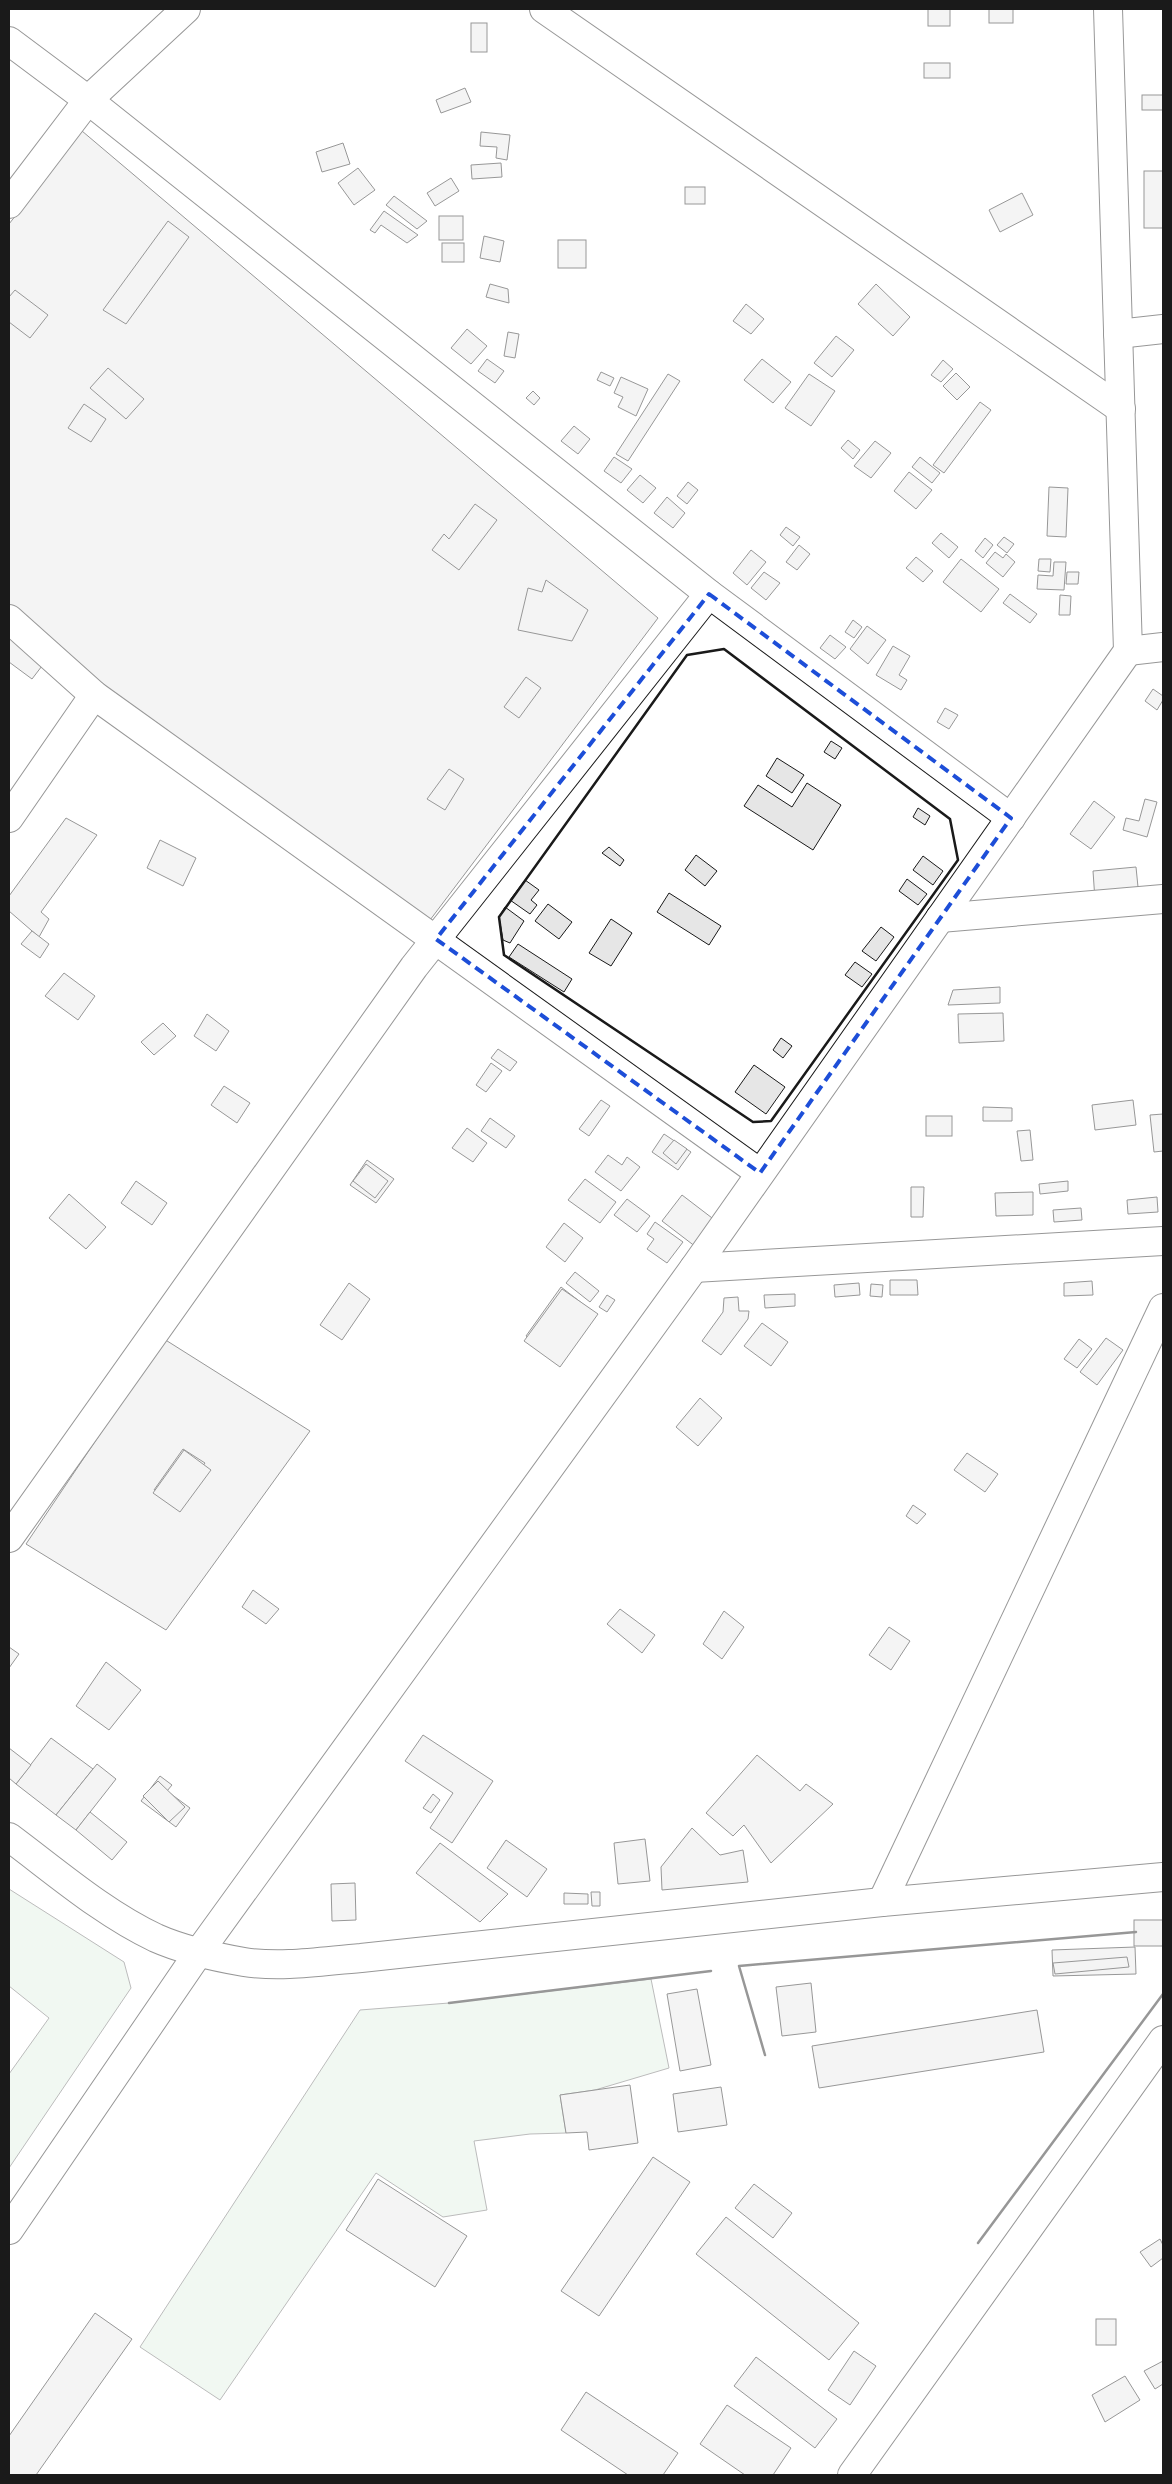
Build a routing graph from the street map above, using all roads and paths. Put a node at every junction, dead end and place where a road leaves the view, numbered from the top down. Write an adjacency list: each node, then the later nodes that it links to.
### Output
1 (186, 9): 5 (main road)
2 (544, 9): 9 (main road)
3 (1108, 9): 8 (main road)
4 (9, 41): 5 (main road)
5 (88, 100): 6 (main road); 10 (main road)
6 (9, 204)
7 (1163, 329): 8 (main road)
8 (1118, 334): 9 (main road)
9 (1121, 409): 13 (main road)
10 (709, 594): 16 (main road); 19 (main road)
11 (9, 619): 14 (main road)
12 (1163, 647): 13 (main road)
13 (1128, 651): 16 (main road)
14 (94, 695): 15 (main road); 19 (main road)
15 (9, 818)
16 (1011, 818): 18 (main road)
17 (1163, 899): 18 (main road)
18 (940, 918): 20 (main road)
19 (436, 939): 20 (main road); 24 (main road)
20 (760, 1173): 22 (main road)
21 (1163, 1240): 22 (main road)
22 (694, 1268): 28 (main road)
23 (1163, 1308): 27 (main road)
24 (9, 1538)
25 (9, 1837): 28 (main road)
26 (1163, 1877): 27 (main road)
27 (882, 1902): 28 (main road)
28 (199, 1952): 30 (main road)
29 (1163, 2040): 31 (main road)
30 (9, 2230)
31 (852, 2475)

